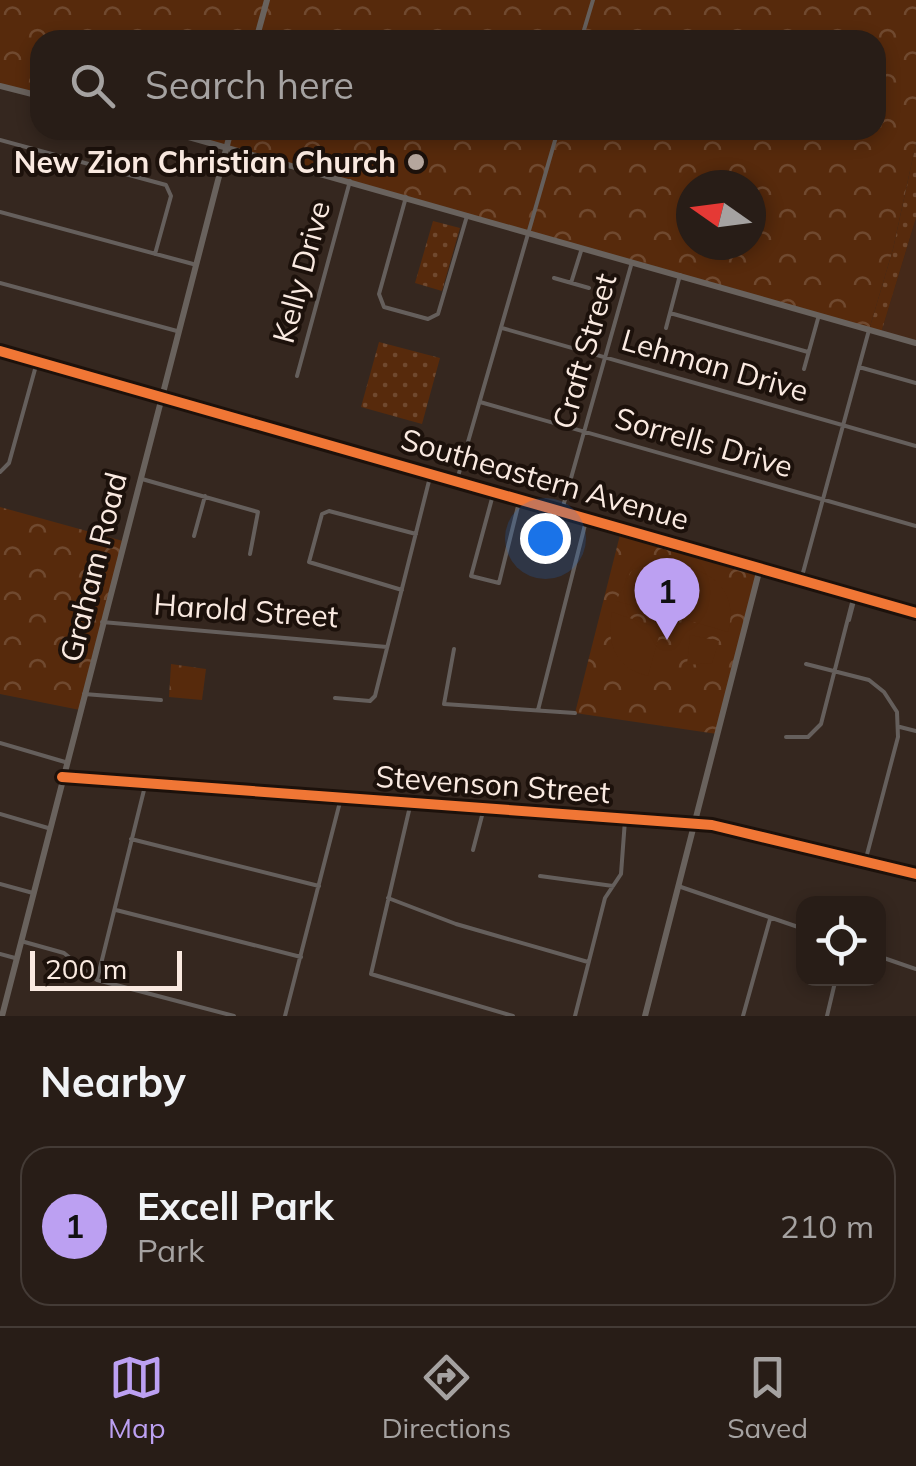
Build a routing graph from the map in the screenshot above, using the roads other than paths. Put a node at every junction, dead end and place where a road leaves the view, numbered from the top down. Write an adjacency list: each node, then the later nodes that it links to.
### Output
1 (267, 0): 3 (main road)
2 (592, 0): 4 (street)
3 (259, 30)
4 (584, 30)
5 (0, 86): 6 (main road)
6 (30, 94)
7 (0, 140): 18 (street)
8 (200, 140): 11 (main road)
9 (228, 140): 11 (main road, Graham Road)
10 (555, 140): 16 (street)
11 (226, 147): 12 (main road); 20 (main road, Graham Road)
12 (350, 181): 13 (main road); 39 (street, Kelly Drive)
13 (406, 197): 15 (main road); 15 (street)
14 (0, 212): 18 (street)
15 (467, 216): 16 (main road)
16 (529, 234): 17 (main road); 28 (street)
17 (582, 248): 19 (main road); 24 (street)
18 (155, 254): 20 (street)
19 (632, 262): 21 (main road); 35 (street, Craft Street)
20 (193, 264): 31 (main road, Graham Road)
21 (680, 275): 26 (street); 27 (main road)
22 (554, 278): 24 (street)
23 (0, 283): 31 (street)
24 (571, 283): 25 (street)
25 (589, 288)
26 (670, 313): 29 (street); 34 (street)
27 (818, 315): 30 (main road); 34 (street)
28 (502, 328): 35 (street, Lehman Drive); 42 (street)
29 (666, 328)
30 (869, 330): 32 (main road); 37 (street)
31 (177, 331): 41 (main road, Graham Road)
32 (916, 343)
33 (0, 351): 36 (street)
34 (808, 352): 38 (street)
35 (605, 358): 43 (street, Lehman Drive); 44 (street, Craft Street)
36 (37, 362): 41 (street); 46 (street)
37 (859, 367): 40 (street); 43 (street)
38 (804, 369)
39 (297, 376)
40 (916, 383)
41 (160, 395): 47 (main road, Southeastern Avenue); 48 (main road, Graham Road)
42 (480, 402): 44 (street, Sorrells Drive); 49 (street)
43 (843, 425): 45 (street, Lehman Drive); 53 (street)
44 (584, 432): 53 (street, Sorrells Drive); 54 (street, Craft Street)
45 (916, 446)
46 (0, 472)
47 (431, 473): 49 (main road, Southeastern Avenue); 57 (street)
48 (138, 478): 51 (street); 65 (main road, Graham Road)
49 (457, 480): 50 (main road, Southeastern Avenue)
50 (494, 491): 52 (main road, Southeastern Avenue); 52 (street)
51 (205, 496): 58 (street); 59 (street)
52 (520, 498): 54 (main road, Southeastern Avenue)
53 (823, 500): 56 (street, Sorrells Drive); 61 (street)
54 (562, 510): 55 (main road, Southeastern Avenue)
55 (587, 518): 60 (main road, Southeastern Avenue); 73 (street)
56 (916, 526)
57 (416, 534): 62 (street); 62 (street)
58 (194, 536)
59 (250, 554)
60 (760, 568): 61 (main road, Southeastern Avenue); 87 (main road)
61 (801, 580): 63 (main road, Southeastern Avenue)
62 (402, 590): 66 (street)
63 (854, 596): 64 (main road, Southeastern Avenue); 69 (street)
64 (916, 613)
65 (102, 622): 66 (street, Harold Street); 70 (main road, Graham Road)
66 (386, 647): 71 (street)
67 (454, 649): 73 (street)
68 (806, 664): 69 (street)
69 (835, 670): 75 (street); 77 (street)
70 (84, 694): 72 (street); 79 (main road, Graham Road)
71 (335, 698)
72 (161, 700)
73 (538, 710): 74 (street)
74 (575, 713)
75 (900, 727): 76 (street); 91 (street)
76 (916, 731)
77 (786, 738)
78 (0, 743): 79 (street)
79 (65, 762): 80 (main road, Graham Road)
80 (62, 777): 81 (street, Stevenson Street); 88 (main road, Graham Road)
81 (146, 782): 82 (street, Stevenson Street); 89 (street)
82 (342, 797): 83 (street, Stevenson Street); 95 (street)
83 (410, 802): 84 (street, Stevenson Street); 99 (street)
84 (484, 808): 86 (street, Stevenson Street); 90 (street)
85 (0, 814): 88 (street)
86 (626, 819): 87 (street, Stevenson Street); 96 (street)
87 (694, 824): 91 (street, Stevenson Street); 97 (main road)
88 (49, 828): 98 (main road, Graham Road)
89 (132, 839): 95 (street); 100 (street)
90 (473, 850)
91 (865, 862): 92 (street, Stevenson Street)
92 (916, 874)
93 (540, 876): 96 (street)
94 (0, 884): 98 (street)
95 (319, 886): 105 (street)
96 (613, 886): 108 (street)
97 (678, 886): 101 (street); 117 (main road)
98 (32, 893): 103 (main road, Graham Road)
99 (388, 898): 108 (street); 115 (street)
100 (114, 909): 105 (street); 110 (street)
101 (770, 918): 102 (street); 118 (street)
102 (796, 926)
103 (20, 941): 106 (main road, Graham Road); 110 (street)
104 (0, 954): 106 (street)
105 (301, 957): 114 (street)
106 (16, 959): 112 (main road, Graham Road)
107 (886, 959): 109 (street)
108 (588, 962): 116 (street)
109 (916, 969)
110 (97, 980): 113 (street)
111 (834, 986): 119 (street)
112 (2, 1016)
113 (234, 1016)
114 (286, 1016)
115 (513, 1016)
116 (575, 1016)
117 (645, 1016)
118 (743, 1016)
119 (826, 1016)

